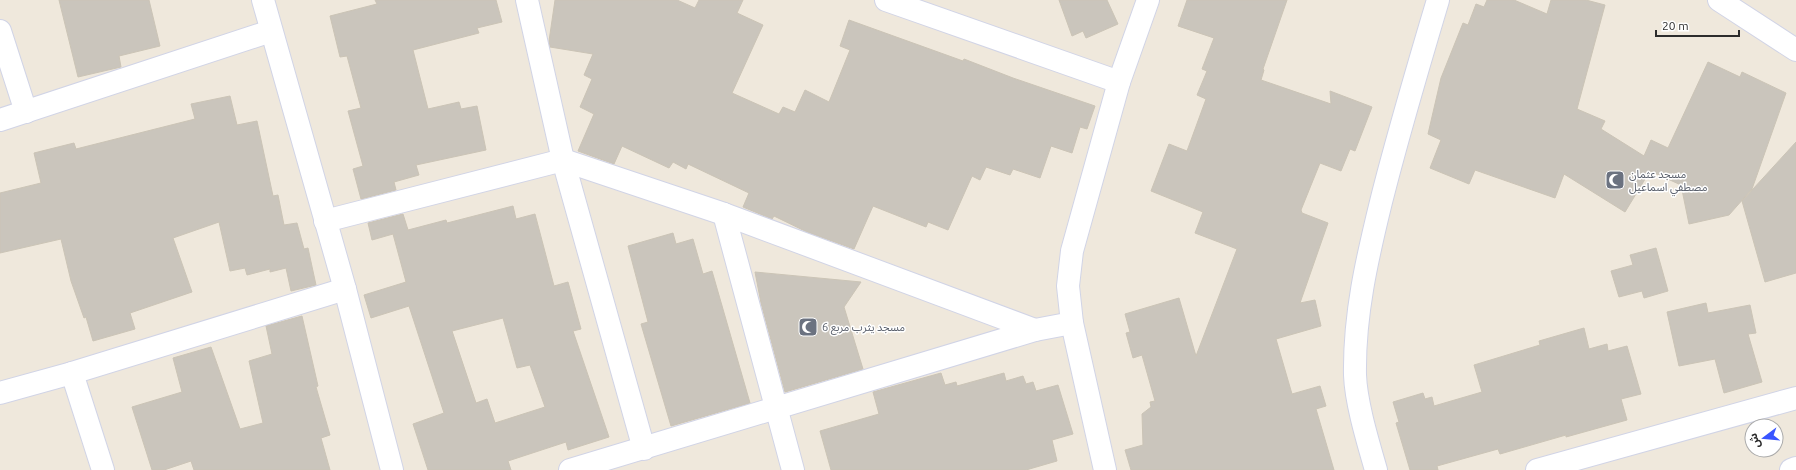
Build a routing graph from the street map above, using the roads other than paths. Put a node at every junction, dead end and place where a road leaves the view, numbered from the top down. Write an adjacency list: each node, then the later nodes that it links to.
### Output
1 (263, 0): 8 (street)
2 (527, 0): 13 (street)
3 (886, 0): 10 (street)
4 (1148, 0): 10 (street)
5 (1438, 0): 30 (street)
6 (1719, 0): 9 (street)
7 (0, 31): 11 (street)
8 (271, 31): 11 (street); 15 (street)
9 (1796, 50)
10 (1119, 82): 17 (street)
11 (26, 112): 12 (street)
12 (0, 120)
13 (563, 160): 14 (street); 15 (street); 23 (street)
14 (724, 214): 18 (street); 22 (street)
15 (325, 221): 16 (street)
16 (344, 289): 19 (street); 26 (street)
17 (1072, 323): 18 (street); 29 (street)
18 (1035, 330): 22 (street)
19 (72, 373): 20 (street); 25 (street)
20 (0, 393)
21 (1796, 398): 31 (street)
22 (775, 409): 23 (street); 28 (street)
23 (644, 449): 27 (street)
24 (1796, 468): 32 (street)
25 (103, 470)
26 (392, 470)
27 (570, 470)
28 (793, 470)
29 (1104, 470)
30 (1376, 470)
31 (1537, 470)
32 (1791, 470)

